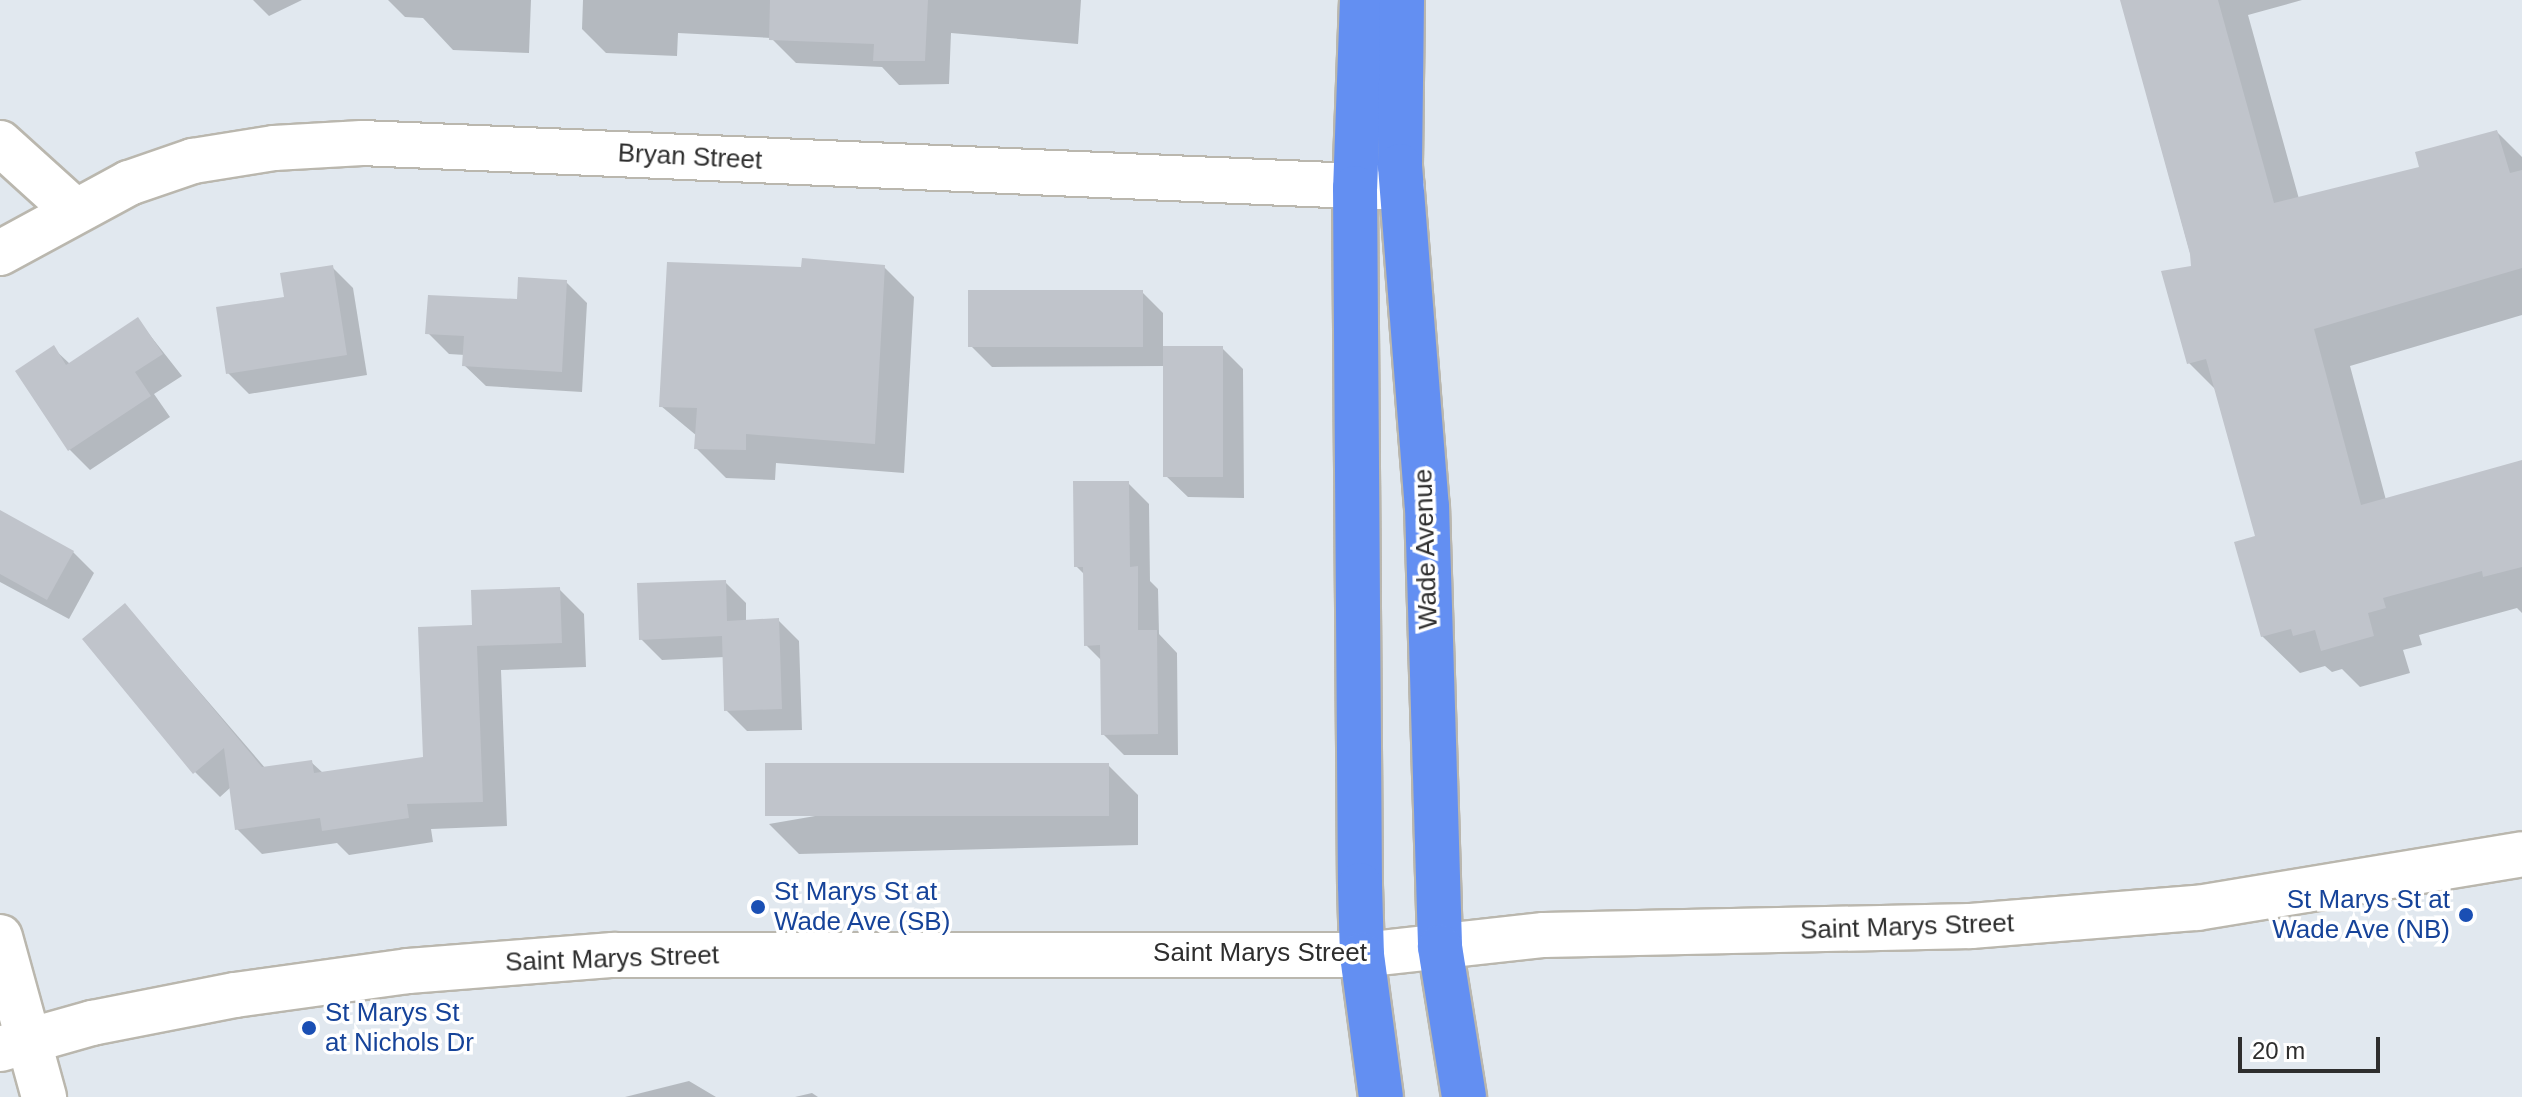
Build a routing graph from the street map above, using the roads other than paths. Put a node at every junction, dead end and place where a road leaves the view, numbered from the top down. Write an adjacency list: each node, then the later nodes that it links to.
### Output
1 (1362, 0): 4 (main road)
2 (1402, 0): 5 (main road, Wade Avenue)
3 (0, 143): 6 (main road)
4 (1355, 188): 5 (main road, Bryan Street); 6 (main road, Bryan Street); 11 (main road)
5 (1402, 188): 10 (main road, Wade Avenue)
6 (74, 210): 7 (main road, Bryan Street)
7 (0, 253)
8 (2522, 854): 10 (main road, Saint Marys Street)
9 (0, 937): 12 (main road)
10 (1440, 947): 11 (main road, Saint Marys Street); 15 (main road, Wade Avenue)
11 (1362, 955): 12 (main road, Saint Marys Street); 14 (main road)
12 (16, 1046): 13 (main road)
13 (44, 1097)
14 (1381, 1097)
15 (1464, 1097)

